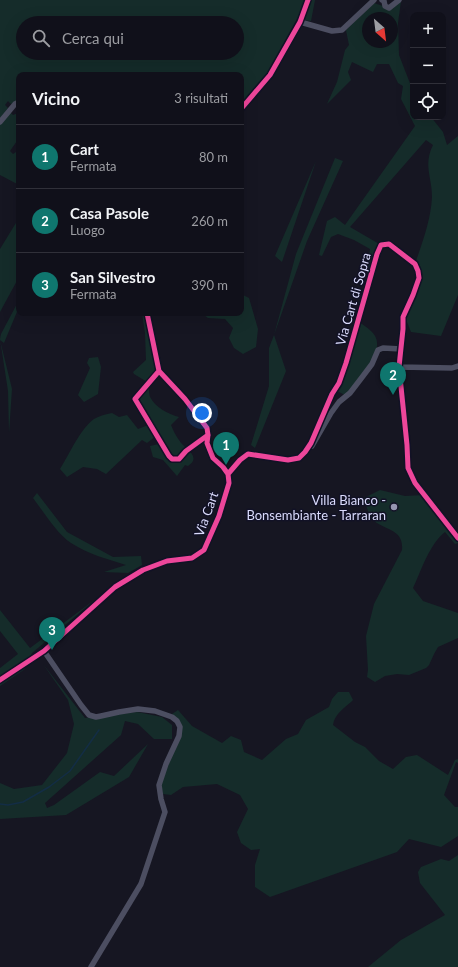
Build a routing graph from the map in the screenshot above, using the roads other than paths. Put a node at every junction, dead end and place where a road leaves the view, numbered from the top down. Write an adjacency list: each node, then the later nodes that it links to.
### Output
1 (308, 0): 5 (street)
2 (374, 0): 5 (street)
3 (382, 0): 4 (street)
4 (399, 0)
5 (300, 22): 7 (street)
6 (16, 104): 8 (street)
7 (244, 105)
8 (0, 122)
9 (148, 316): 14 (street)
10 (401, 349): 12 (street, Via Cart di Sopra); 13 (street); 13 (street, Via Cart di Sopra)
11 (458, 366): 12 (street)
12 (398, 368): 15 (street, Via Cart di Sopra)
13 (299, 458): 14 (street)
14 (228, 474): 16 (street, Via Cart)
15 (458, 538)
16 (44, 651): 17 (street, Via Cart); 18 (street)
17 (0, 680)
18 (91, 967)

